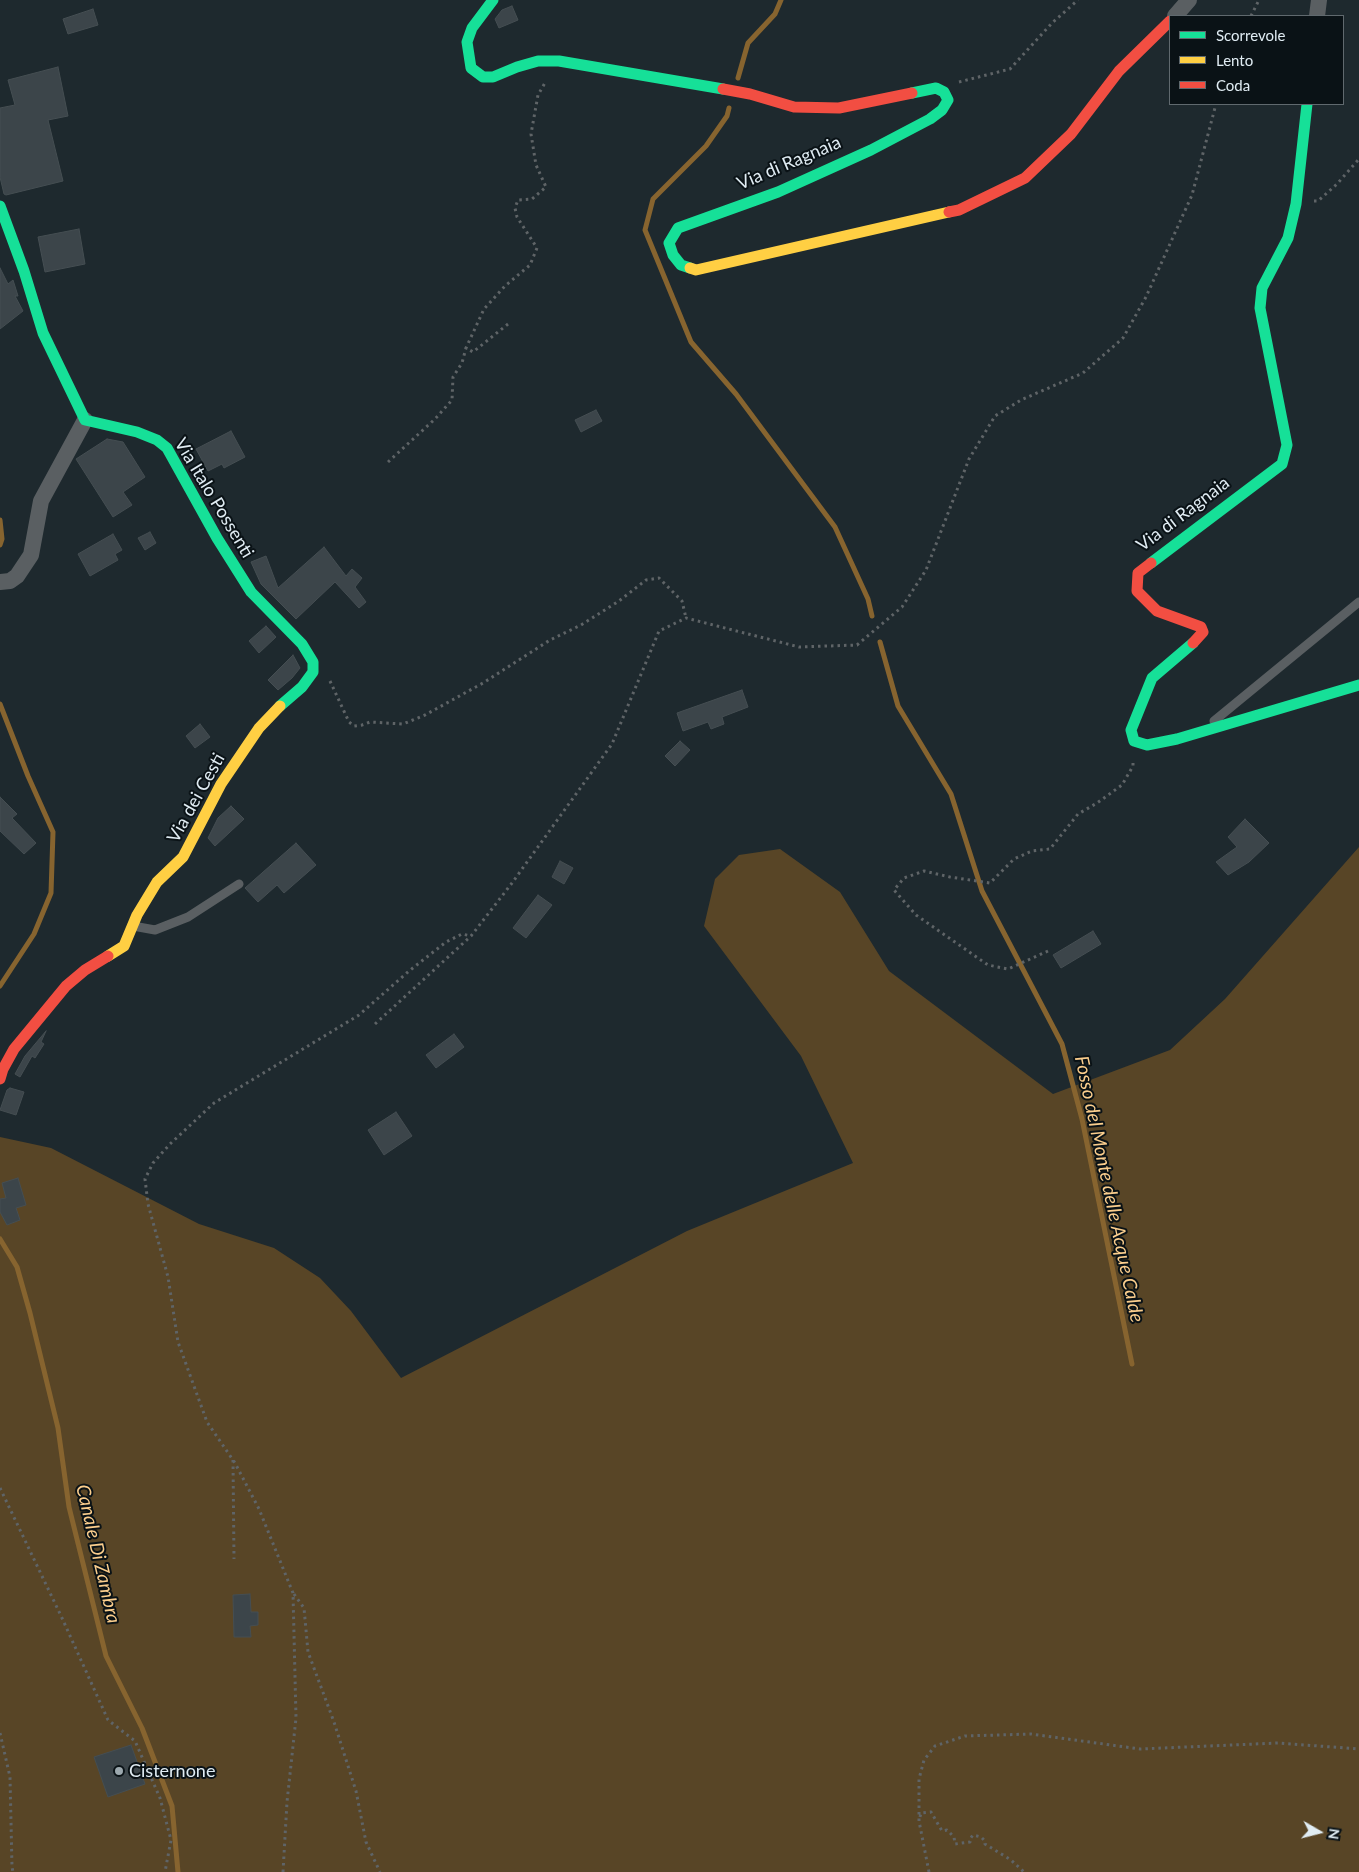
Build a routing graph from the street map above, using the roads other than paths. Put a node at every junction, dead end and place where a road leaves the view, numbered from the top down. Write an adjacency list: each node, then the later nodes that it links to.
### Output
1 (492, 0): 6 (street, Via di Ragnaia)
2 (1189, 0): 4 (street)
3 (1319, 0): 5 (street)
4 (1175, 15)
5 (1317, 15)
6 (1169, 22)
7 (1307, 105): 14 (street, Via di Ragnaia)
8 (0, 206): 9 (street)
9 (85, 420): 10 (street); 12 (street, Via Italo Possenti)
10 (0, 582)
11 (1359, 602): 14 (lane)
12 (313, 667): 16 (street, Via dei Cesti)
13 (1359, 685): 14 (street)
14 (1200, 732)
15 (239, 884): 16 (lane)
16 (133, 926): 17 (street, Via dei Cesti)
17 (0, 1079)

